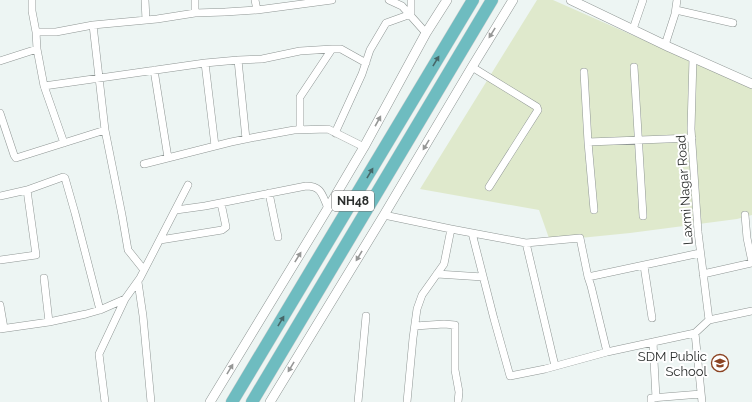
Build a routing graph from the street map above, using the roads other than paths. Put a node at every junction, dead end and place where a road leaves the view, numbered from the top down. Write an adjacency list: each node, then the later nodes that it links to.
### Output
1 (32, 0): 24 (street)
2 (145, 0): 20 (street)
3 (195, 0): 18 (street)
4 (256, 0): 16 (street)
5 (332, 0): 14 (street)
6 (389, 0): 19 (street)
7 (411, 0): 19 (street)
8 (447, 0): 25 (street)
9 (473, 0): 101 (highway, NH48, one-way to 9)
10 (513, 0): 34 (street, one-way to 34)
11 (571, 0): 23 (street)
12 (643, 0): 23 (street)
13 (677, 0): 17 (street)
14 (308, 1): 16 (street)
15 (491, 1): 102 (highway, NH48)
16 (257, 10): 18 (street)
17 (676, 10): 21 (street); 26 (street)
18 (195, 13): 20 (street)
19 (410, 14): 25 (street); 33 (street)
20 (146, 20): 22 (street)
21 (733, 23)
22 (93, 25): 24 (street); 38 (street)
23 (632, 29): 26 (street)
24 (36, 32): 27 (street)
25 (426, 33): 51 (street, one-way to 25)
26 (665, 45): 29 (street)
27 (37, 49): 31 (street); 40 (street)
28 (332, 49): 30 (street); 33 (street); 43 (street)
29 (693, 58): 39 (street); 45 (street, Laxmi Nagar Road)
30 (238, 60): 32 (street); 46 (street)
31 (0, 61)
32 (205, 63): 36 (street); 50 (street)
33 (366, 64): 44 (street)
34 (472, 67): 55 (street); 63 (street, one-way to 63)
35 (634, 67): 47 (street)
36 (154, 70): 38 (street); 52 (street)
37 (584, 72): 48 (street)
38 (99, 79): 40 (street); 42 (street)
39 (752, 84)
40 (44, 86): 49 (street)
41 (0, 113): 49 (street)
42 (105, 130): 49 (street); 75 (street)
43 (300, 130): 44 (street); 46 (street)
44 (335, 133): 51 (street)
45 (692, 138): 47 (street); 71 (street, Laxmi Nagar Road)
46 (246, 139): 50 (street)
47 (638, 140): 48 (street); 65 (street)
48 (588, 142): 62 (street)
49 (64, 143)
50 (215, 146): 52 (street)
51 (364, 147): 60 (street)
52 (168, 158): 53 (street)
53 (144, 164)
54 (188, 185): 61 (street)
55 (489, 187)
56 (27, 190): 58 (street); 72 (street); 84 (street)
57 (269, 193): 59 (street); 60 (street); 68 (street)
58 (0, 196)
59 (221, 203): 61 (street); 69 (street)
60 (328, 208): 100 (street, one-way to 60)
61 (176, 210): 69 (street)
62 (594, 210)
63 (384, 215): 66 (street); 103 (street, one-way to 103)
64 (745, 215): 73 (street)
65 (643, 216)
66 (451, 229): 67 (street); 76 (street)
67 (472, 233): 70 (street); 78 (street)
68 (278, 237)
69 (160, 240): 75 (street)
70 (526, 243): 79 (street); 95 (street)
71 (700, 253): 74 (street); 77 (street, Laxmi Nagar Road)
72 (0, 260)
73 (752, 262): 77 (street)
74 (644, 266): 79 (street); 87 (street)
75 (144, 270): 81 (street)
76 (437, 274): 78 (street); 90 (street)
77 (703, 274): 88 (street, Laxmi Nagar Road)
78 (483, 277): 95 (street)
79 (588, 277): 94 (street)
80 (44, 278): 89 (street)
81 (138, 282): 82 (street); 99 (street)
82 (125, 299): 84 (street); 98 (street)
83 (0, 305): 91 (street)
84 (100, 310): 89 (street)
85 (752, 311): 88 (street)
86 (366, 316): 104 (street)
87 (652, 318)
88 (709, 320): 92 (street)
89 (49, 322): 91 (street)
90 (415, 326): 105 (street); 106 (street)
91 (2, 329)
92 (695, 333): 93 (street); 96 (street)
93 (653, 342): 94 (street); 97 (street)
94 (607, 352): 95 (street)
95 (555, 366)
96 (701, 394): 97 (street); 107 (street)
97 (654, 400)
98 (105, 402)
99 (151, 402)
100 (210, 402)
101 (232, 402)
102 (252, 402)
103 (270, 402)
104 (358, 402)
105 (407, 402)
106 (458, 402)
107 (702, 402)

